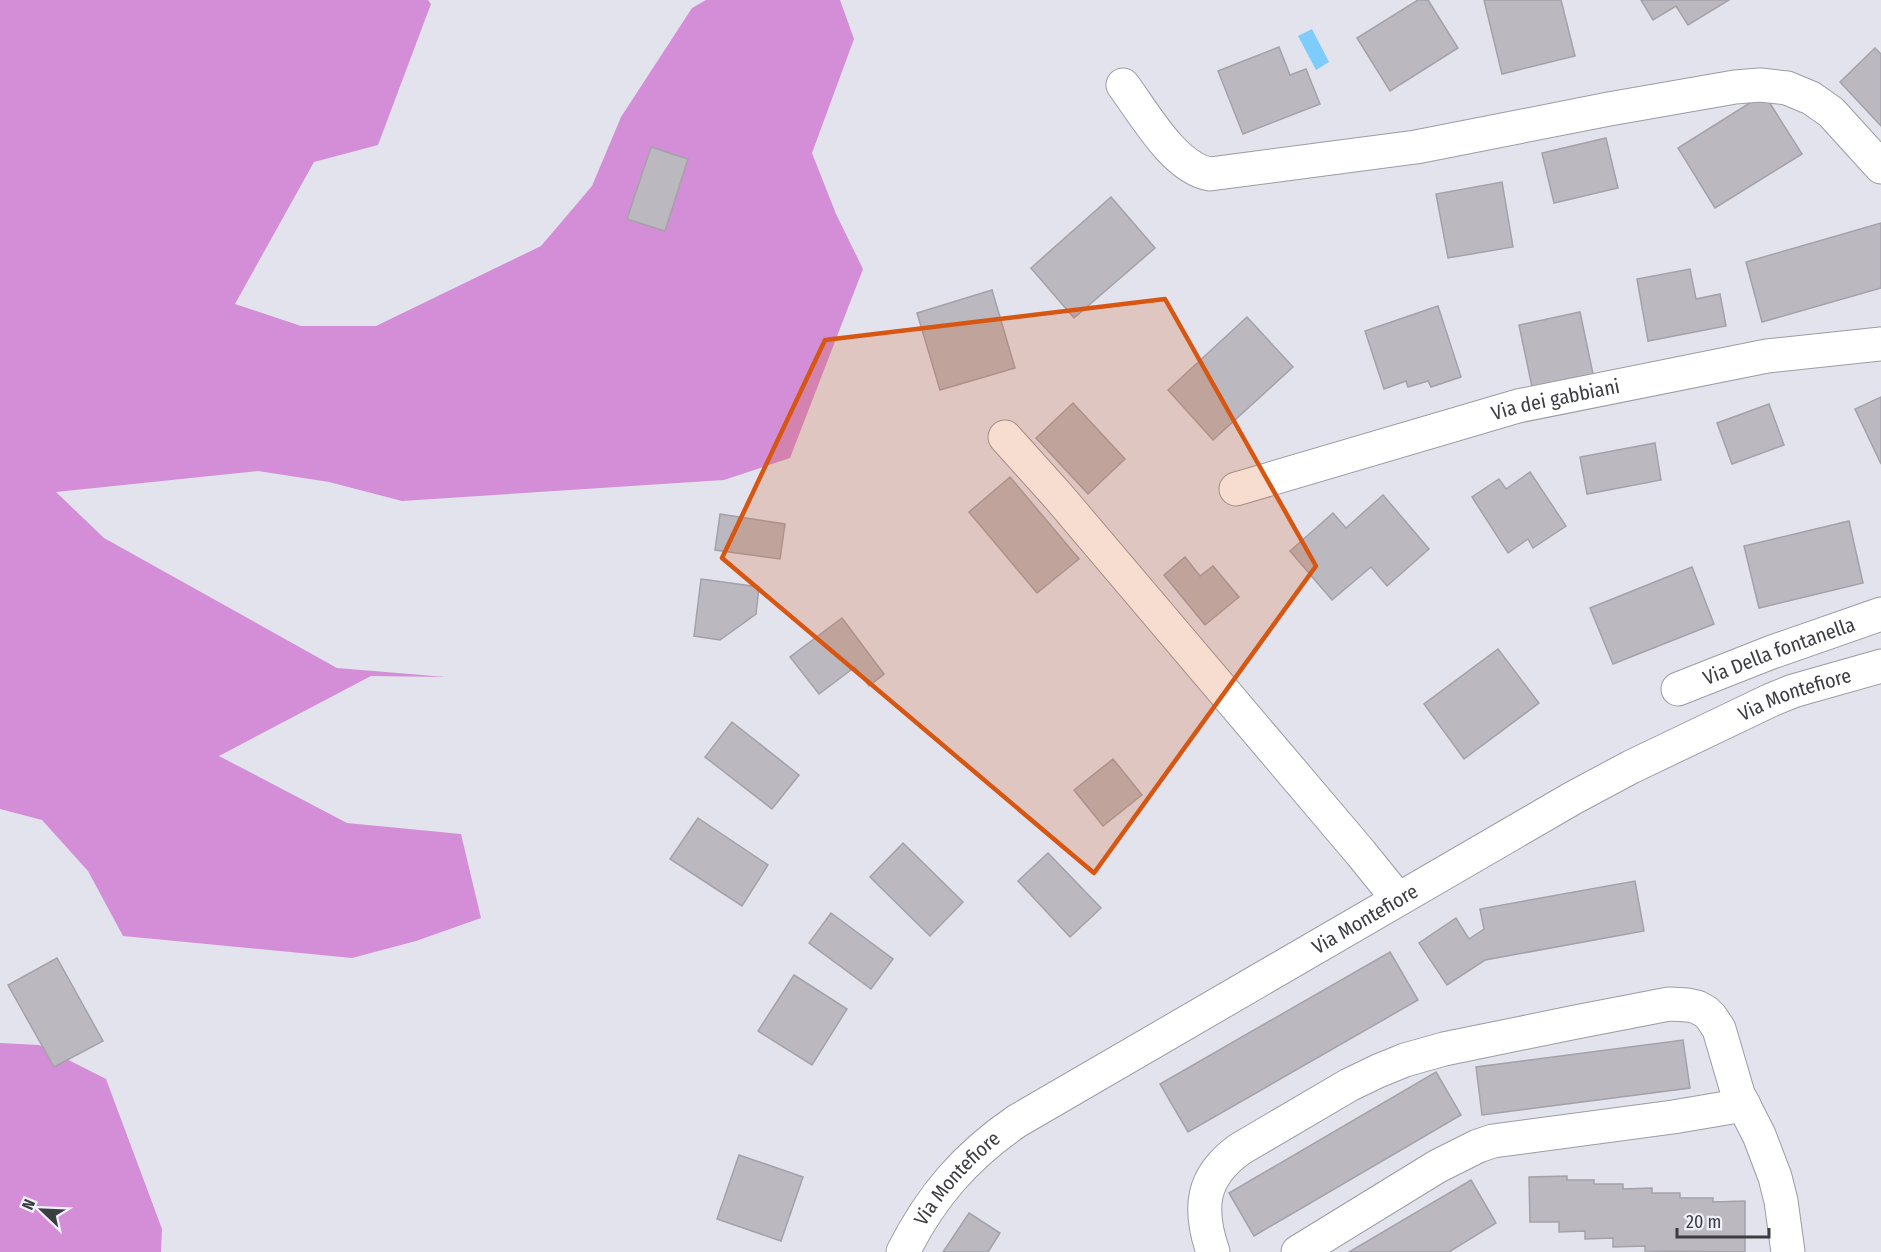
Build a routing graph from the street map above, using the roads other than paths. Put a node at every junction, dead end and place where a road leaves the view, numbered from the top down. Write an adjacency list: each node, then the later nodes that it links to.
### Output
1 (1123, 85): 2 (street)
2 (1881, 167)
3 (1881, 344): 5 (street, Via dei gabbiani)
4 (1005, 437): 9 (street)
5 (1236, 489)
6 (1881, 614): 8 (street, Via Della fontanella)
7 (1881, 666): 9 (street, Via Montefiore)
8 (1678, 689)
9 (1398, 899): 11 (street, Via Montefiore)
10 (1744, 1105): 12 (street); 13 (street); 14 (street)
11 (903, 1252)
12 (1213, 1252)
13 (1298, 1252)
14 (1788, 1252)

